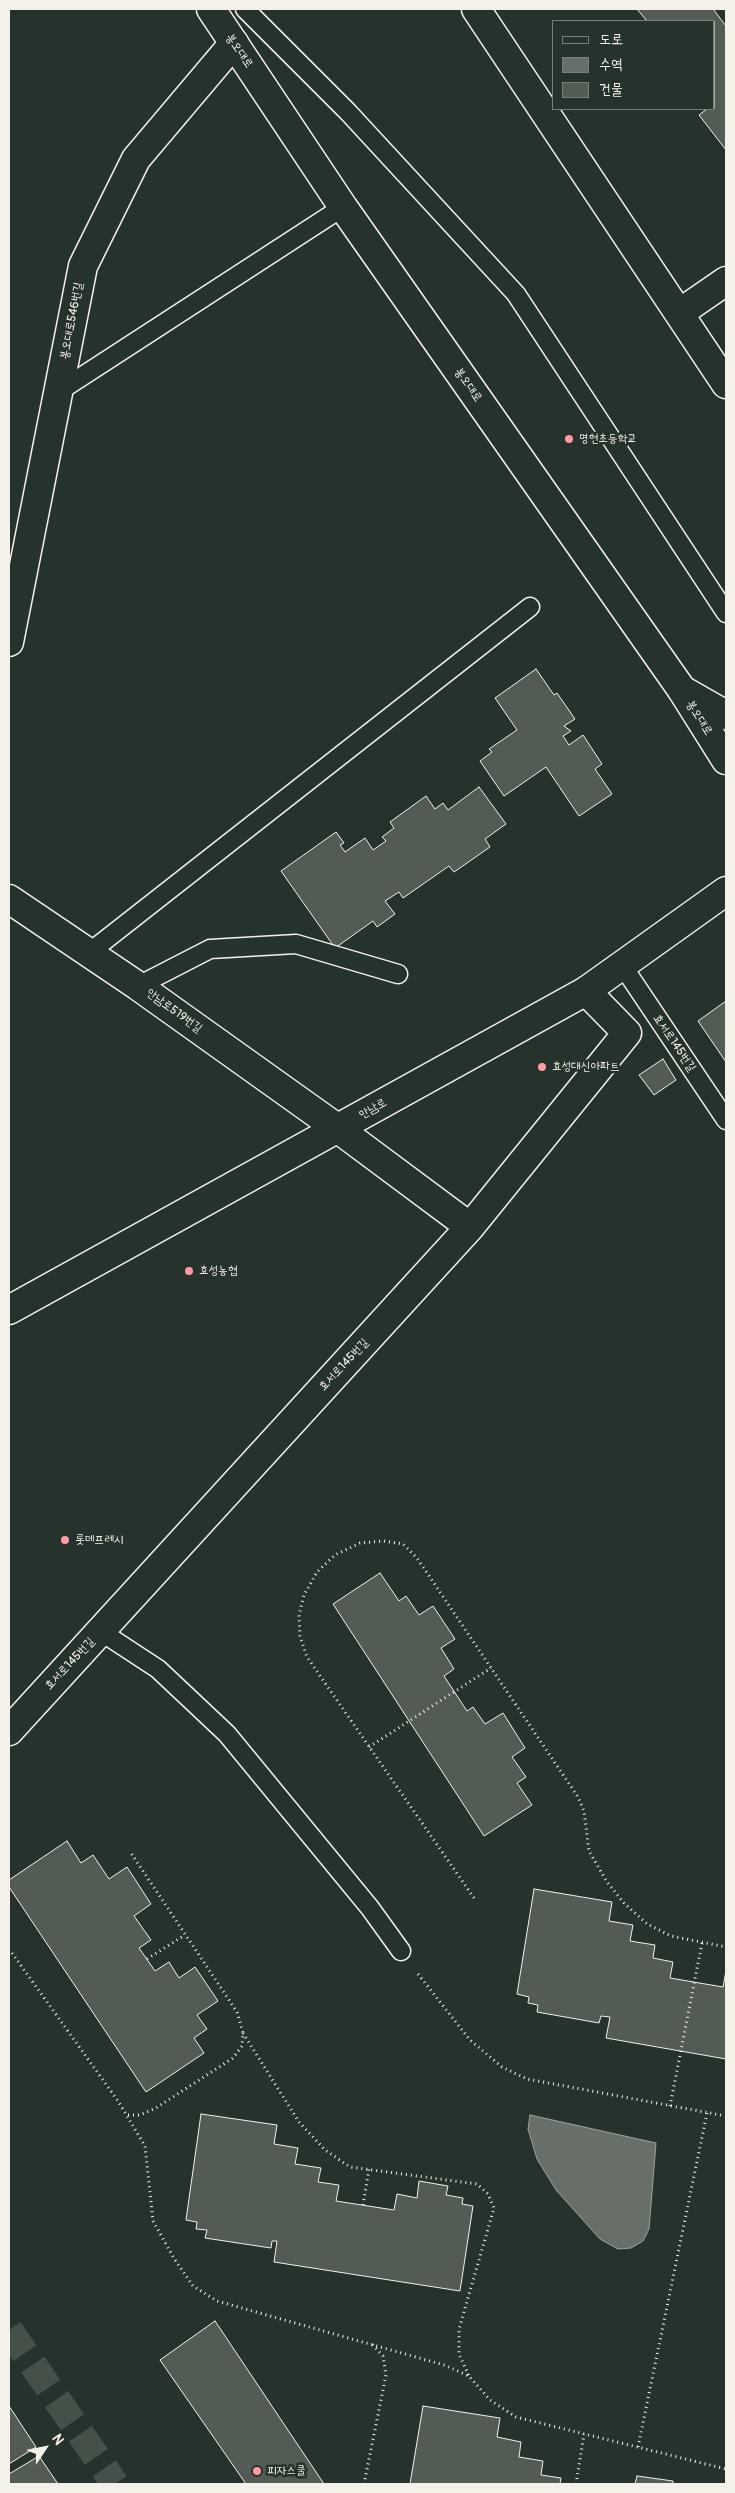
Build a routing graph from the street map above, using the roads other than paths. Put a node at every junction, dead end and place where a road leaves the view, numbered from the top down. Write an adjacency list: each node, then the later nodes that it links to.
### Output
1 (211, 9): 4 (street, 봉오대로)
2 (245, 9): 11 (lane)
3 (476, 9): 7 (street)
4 (234, 43): 5 (street, 봉오대로); 9 (street, 봉오대로546번길)
5 (343, 208): 9 (lane); 13 (street, 봉오대로)
6 (726, 280): 7 (street)
7 (680, 312): 8 (street)
8 (726, 384)
9 (58, 392): 12 (street, 봉오대로546번길)
10 (530, 607): 18 (lane)
11 (726, 613)
12 (9, 642)
13 (682, 690): 14 (street); 15 (street, 봉오대로)
14 (726, 715)
15 (726, 760)
16 (726, 891): 19 (street, 안남로)
17 (9, 899): 18 (street, 안남로519번길)
18 (90, 952): 21 (street, 안남로519번길)
19 (622, 965): 22 (street, 안남로); 23 (lane, 효서로145번길)
20 (398, 974): 21 (lane)
21 (138, 986): 24 (street, 안남로519번길)
22 (586, 991): 24 (street, 안남로); 25 (street, 효서로145번길)
23 (726, 1120)
24 (337, 1128): 25 (street, 안남로519번길); 26 (street, 안남로)
25 (470, 1227): 27 (street, 효서로145번길)
26 (9, 1310)
27 (100, 1631): 28 (street, 효서로145번길); 29 (lane)
28 (9, 1731)
29 (400, 1952)

